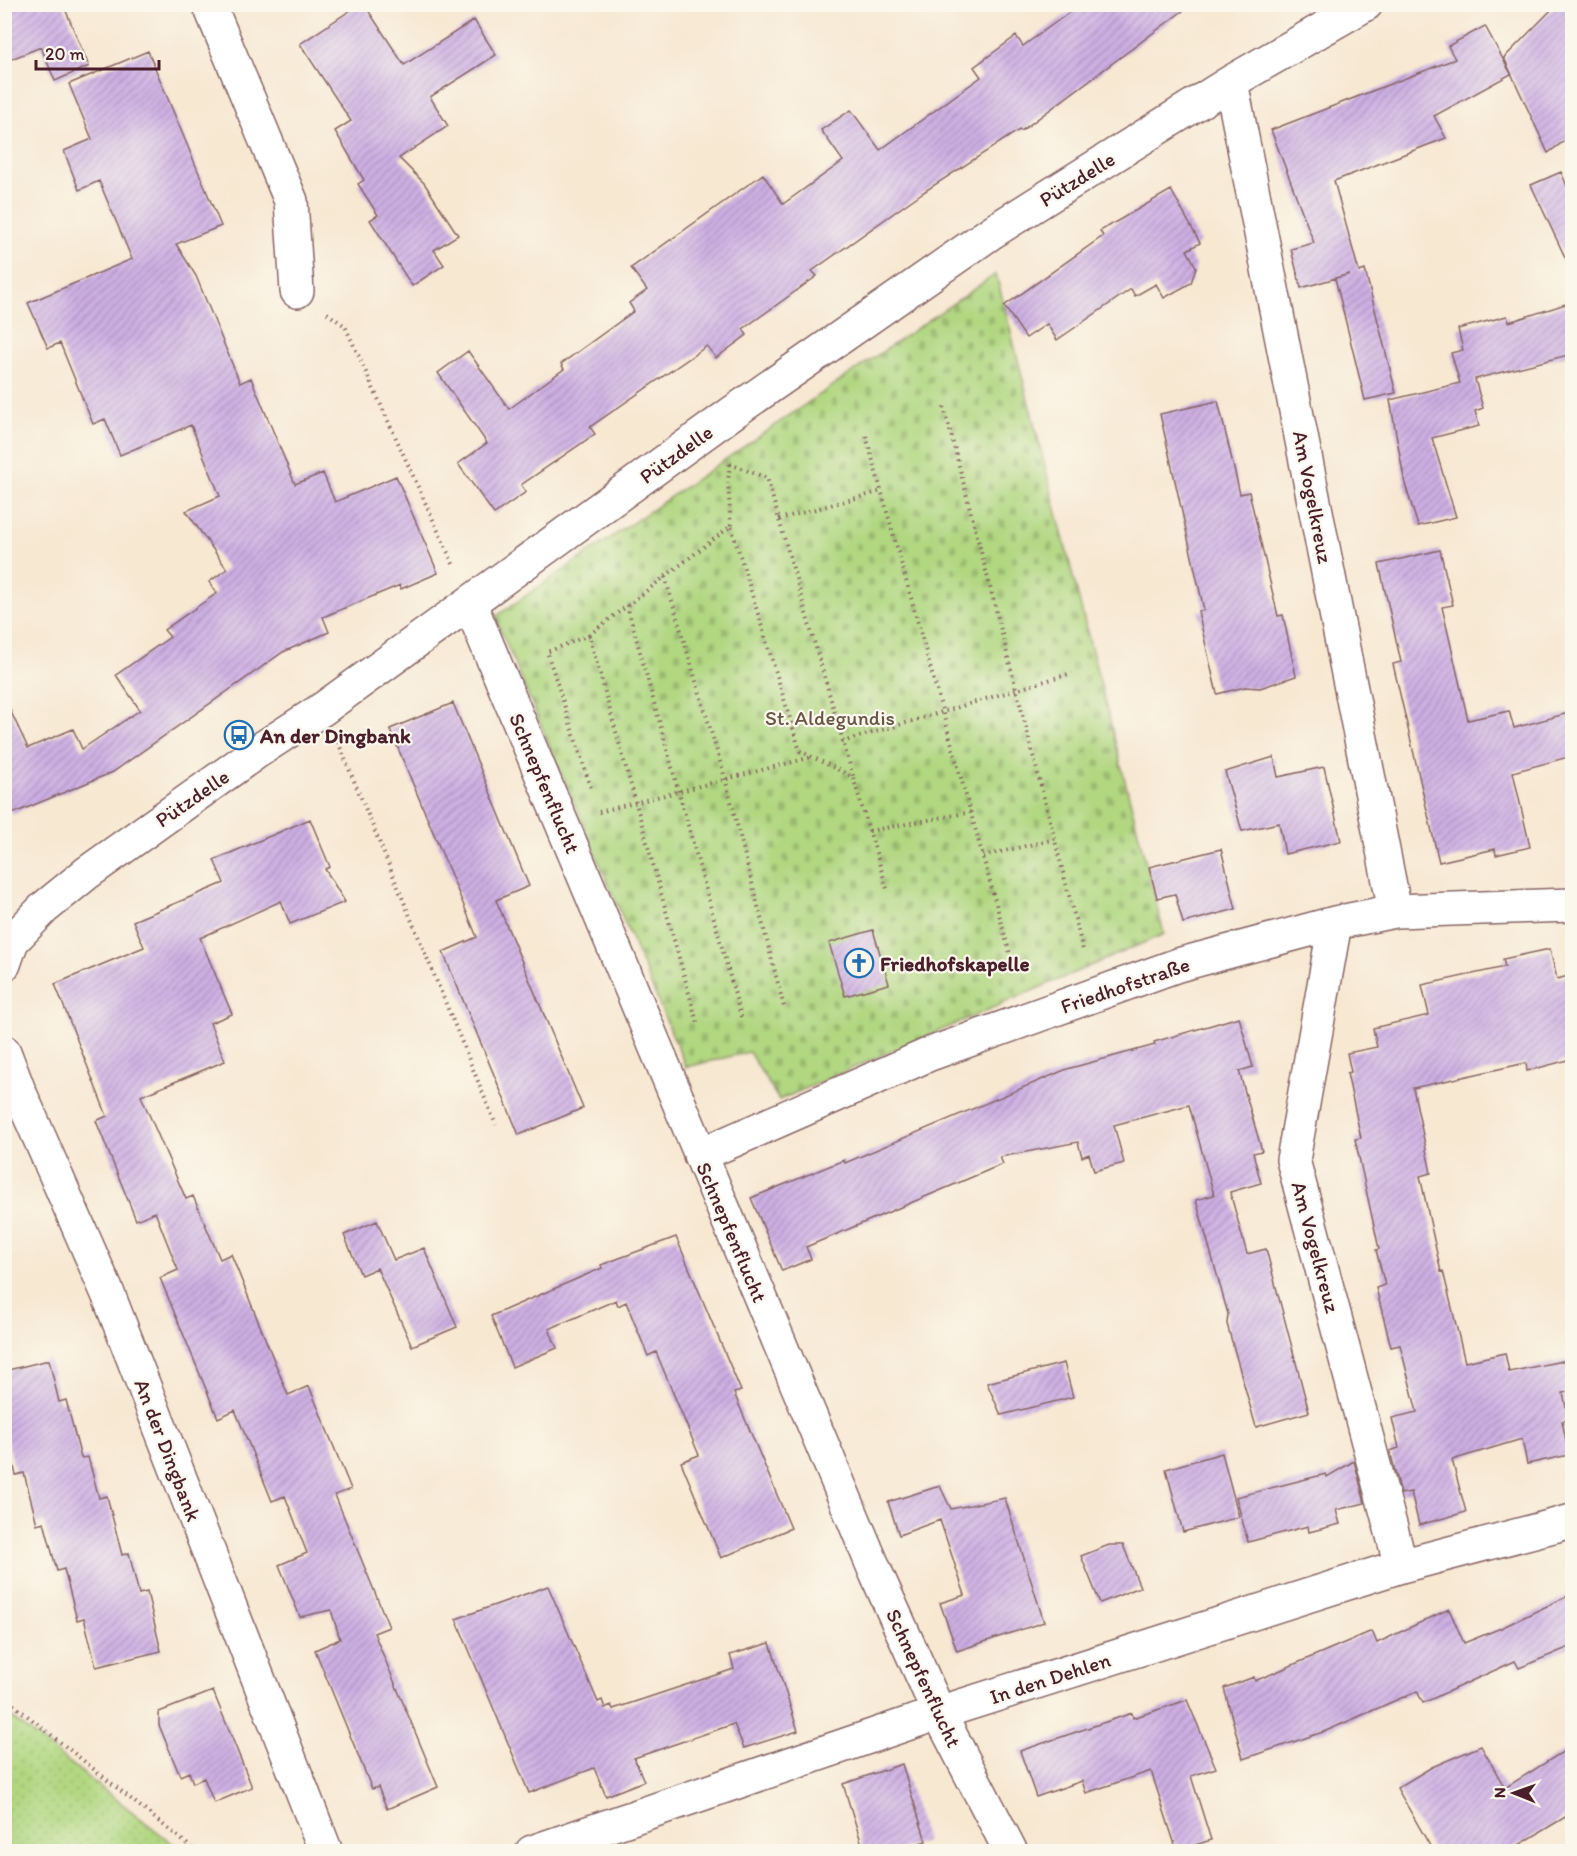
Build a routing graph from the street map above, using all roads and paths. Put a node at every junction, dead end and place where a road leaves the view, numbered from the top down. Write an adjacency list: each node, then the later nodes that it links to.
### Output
1 (209, 4): 4 (street)
2 (1366, 4): 3 (street, Pützdelle)
3 (1231, 82): 6 (street, Pützdelle); 34 (street, Am Vogelkreuz)
4 (297, 291): 13 (path)
5 (944, 407): 17 (path)
6 (732, 413): 8 (path); 13 (street, Pützdelle)
7 (866, 436): 9 (path)
8 (730, 464): 10 (path); 11 (path)
9 (882, 491): 10 (path); 19 (path)
10 (779, 519): 20 (path)
11 (731, 526): 12 (path); 21 (path)
12 (665, 577): 14 (path); 23 (path)
13 (470, 604): 18 (street, Pützdelle); 45 (street, Schnepfenflucht)
14 (627, 605): 15 (path); 25 (path)
15 (589, 634): 24 (path); 27 (path)
16 (1072, 673): 17 (path)
17 (1016, 690): 19 (path); 30 (path)
18 (324, 708): 36 (street, Pützdelle); 44 (path)
19 (943, 711): 20 (path); 28 (path)
20 (842, 742): 22 (path)
21 (812, 757): 22 (path); 23 (path)
22 (853, 777): 29 (path)
23 (725, 778): 25 (path); 39 (path)
24 (592, 790)
25 (680, 790): 27 (path); 40 (path)
26 (595, 801): 27 (path)
27 (635, 801): 41 (path)
28 (971, 812): 29 (path); 31 (path)
29 (869, 831): 32 (path)
30 (1055, 839): 31 (path); 37 (path)
31 (983, 856): 38 (path)
32 (888, 892)
33 (1572, 905): 34 (street, Friedhofstraße)
34 (1395, 911): 35 (street, Friedhofstraße)
35 (1335, 923): 45 (street, Friedhofstraße); 47 (street, Am Vogelkreuz)
36 (7, 946)
37 (1083, 950)
38 (1015, 972)
39 (784, 1007)
40 (742, 1020)
41 (697, 1022)
42 (4, 1052): 43 (street, An der Dingbank)
43 (12, 1094): 51 (street, An der Dingbank)
44 (496, 1125)
45 (700, 1155): 49 (street, Schnepfenflucht)
46 (1572, 1521): 47 (street, In den Dehlen)
47 (1401, 1566): 49 (street, In den Dehlen)
48 (4, 1697): 50 (path)
49 (939, 1713): 52 (street, In den Dehlen); 53 (street, Schnepfenflucht)
50 (197, 1851)
51 (326, 1851)
52 (532, 1851)
53 (1011, 1851)

